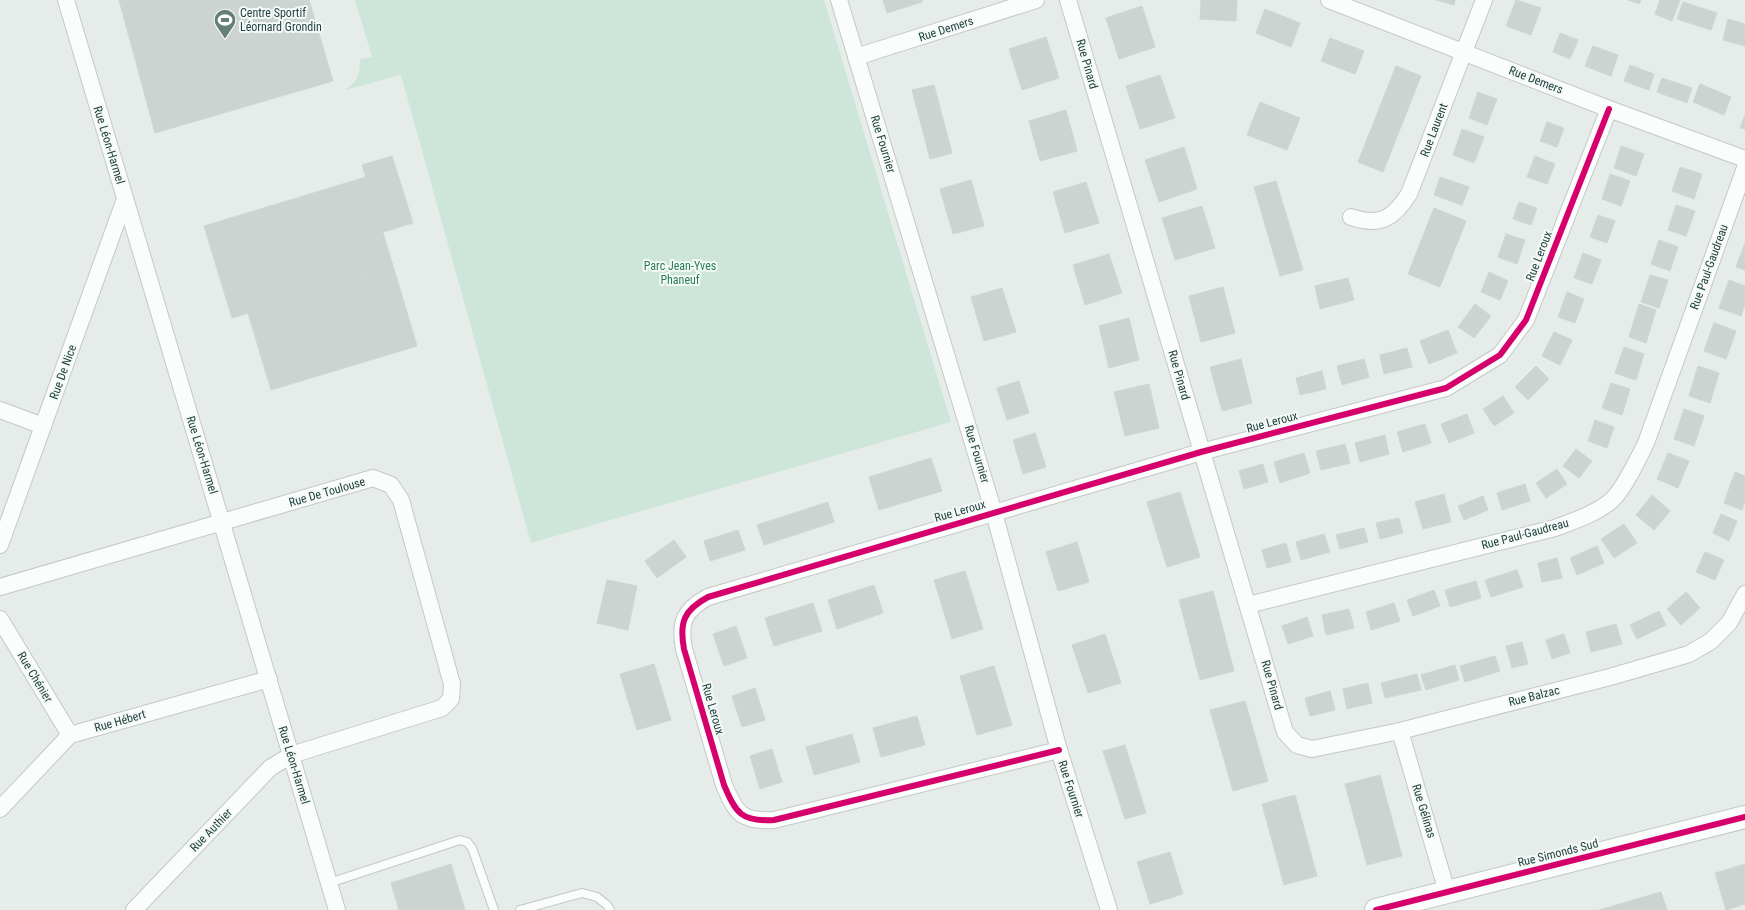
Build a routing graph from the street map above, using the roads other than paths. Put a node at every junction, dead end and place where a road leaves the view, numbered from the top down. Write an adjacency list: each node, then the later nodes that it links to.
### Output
1 (66, 0): 12 (street, Rue Léon-Harmel)
2 (839, 0): 8 (street, Rue Fournier)
3 (1036, 0): 8 (street, Rue Demers)
4 (1068, 0): 16 (street, Rue Pinard)
5 (1328, 0): 7 (street, Rue Demers)
6 (1484, 0): 7 (street, Rue Laurent)
7 (1464, 52): 9 (street, Rue Demers); 13 (street, Rue Laurent)
8 (856, 57): 17 (street, Rue Fournier)
9 (1608, 109): 10 (street, Rue Demers); 16 (street, Rue Leroux)
10 (1745, 159)
11 (1745, 168): 22 (street, Rue Paul-Gaudreau)
12 (125, 199): 15 (street, Rue De Nice); 18 (street, Rue Léon-Harmel)
13 (1352, 217)
14 (0, 410): 15 (street)
15 (43, 426): 19 (street, Rue De Nice)
16 (1202, 452): 17 (street, Rue Leroux); 22 (street, Rue Pinard)
17 (994, 513): 28 (street, Rue Fournier); 28 (street, Rue Leroux)
18 (222, 523): 20 (street, Rue De Toulouse); 24 (street, Rue Léon-Harmel); 29 (street, Rue De Toulouse)
19 (0, 545)
20 (0, 587)
21 (1745, 594): 25 (street, Rue Balzac)
22 (1248, 604): 27 (street, Rue Pinard)
23 (0, 619): 26 (street, Rue Chénier)
24 (269, 679): 26 (street, Rue Hébert); 29 (street, Rue Léon-Harmel)
25 (1400, 731): 27 (street, Rue Balzac); 33 (street, Rue Gélinas)
26 (70, 735): 30 (street)
27 (1297, 745)
28 (1058, 750): 39 (street, Rue Fournier)
29 (291, 755): 32 (street, Rue Léon-Harmel); 34 (street, Rue Authier)
30 (0, 809)
31 (1745, 817): 33 (street, Rue Simonds Sud)
32 (329, 883): 35 (street, Rue Léon-Harmel); 36 (lane)
33 (1447, 892): 40 (street, Rue Simonds Sud)
34 (134, 910)
35 (337, 910)
36 (494, 910)
37 (520, 910): 38 (lane)
38 (610, 910)
39 (1109, 910)
40 (1376, 910)

